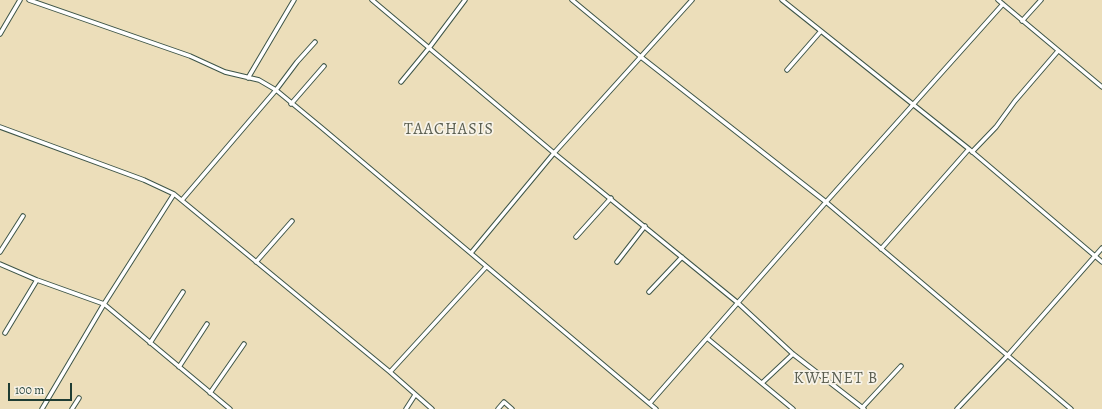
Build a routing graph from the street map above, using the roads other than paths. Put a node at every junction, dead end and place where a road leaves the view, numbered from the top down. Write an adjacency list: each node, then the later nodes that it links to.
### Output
1 (20, 0): 14 (street)
2 (29, 0): 21 (street)
3 (294, 0): 21 (street)
4 (372, 0): 16 (street)
5 (465, 0): 16 (street)
6 (572, 0): 18 (street)
7 (692, 0): 18 (street)
8 (782, 0): 13 (street)
9 (998, 0): 11 (street)
10 (1041, 0): 12 (street)
11 (1003, 4): 12 (street); 26 (street)
12 (1022, 21): 17 (street)
13 (821, 31): 20 (street); 26 (street)
14 (0, 34)
15 (315, 42): 24 (street)
16 (429, 48): 22 (street); 29 (street)
17 (1058, 51): 23 (street); 28 (street)
18 (641, 56): 29 (street); 33 (street)
19 (324, 66): 25 (street)
20 (787, 70)
21 (248, 78): 24 (street)
22 (401, 82)
23 (1102, 87)
24 (276, 90): 25 (street); 32 (street)
25 (292, 104): 41 (street)
26 (913, 104): 28 (street); 33 (street)
27 (0, 127): 30 (street)
28 (971, 151): 39 (street); 42 (street)
29 (554, 153): 31 (street); 41 (street)
30 (174, 194): 32 (street); 53 (street)
31 (611, 198): 36 (street); 37 (street)
32 (182, 200): 44 (street)
33 (826, 202): 39 (street); 52 (street)
34 (23, 216): 40 (street)
35 (292, 221): 44 (street)
36 (645, 226): 43 (street); 45 (street)
37 (576, 236)
38 (1102, 248): 42 (street)
39 (881, 249): 60 (street)
40 (0, 252)
41 (471, 253): 48 (street)
42 (1095, 256): 46 (street); 60 (street)
43 (682, 257): 51 (street); 52 (street)
44 (256, 262): 63 (street)
45 (617, 262)
46 (1102, 262)
47 (0, 264): 49 (street)
48 (486, 267): 63 (street); 68 (street)
49 (37, 280): 53 (street); 55 (street)
50 (183, 292): 57 (street)
51 (650, 292)
52 (738, 303): 56 (street); 59 (street)
53 (104, 304): 57 (street); 71 (street)
54 (207, 324): 62 (street)
55 (5, 333)
56 (707, 338): 64 (street); 68 (street)
57 (150, 343): 62 (street)
58 (244, 344): 65 (street)
59 (793, 354): 64 (street); 70 (street)
60 (1008, 355): 79 (street); 80 (street)
61 (901, 366): 70 (street)
62 (179, 367): 65 (street)
63 (390, 372): 66 (street)
64 (762, 383): 78 (street)
65 (210, 393): 73 (street)
66 (415, 395): 74 (street); 75 (street)
67 (79, 398): 72 (street)
68 (650, 403): 69 (street)
69 (653, 408)
70 (863, 408)
71 (42, 409)
72 (72, 409)
73 (230, 409)
74 (406, 409)
75 (432, 409)
76 (498, 409): 77 (street)
77 (512, 409)
78 (792, 409)
79 (957, 409)
80 (1071, 409)

